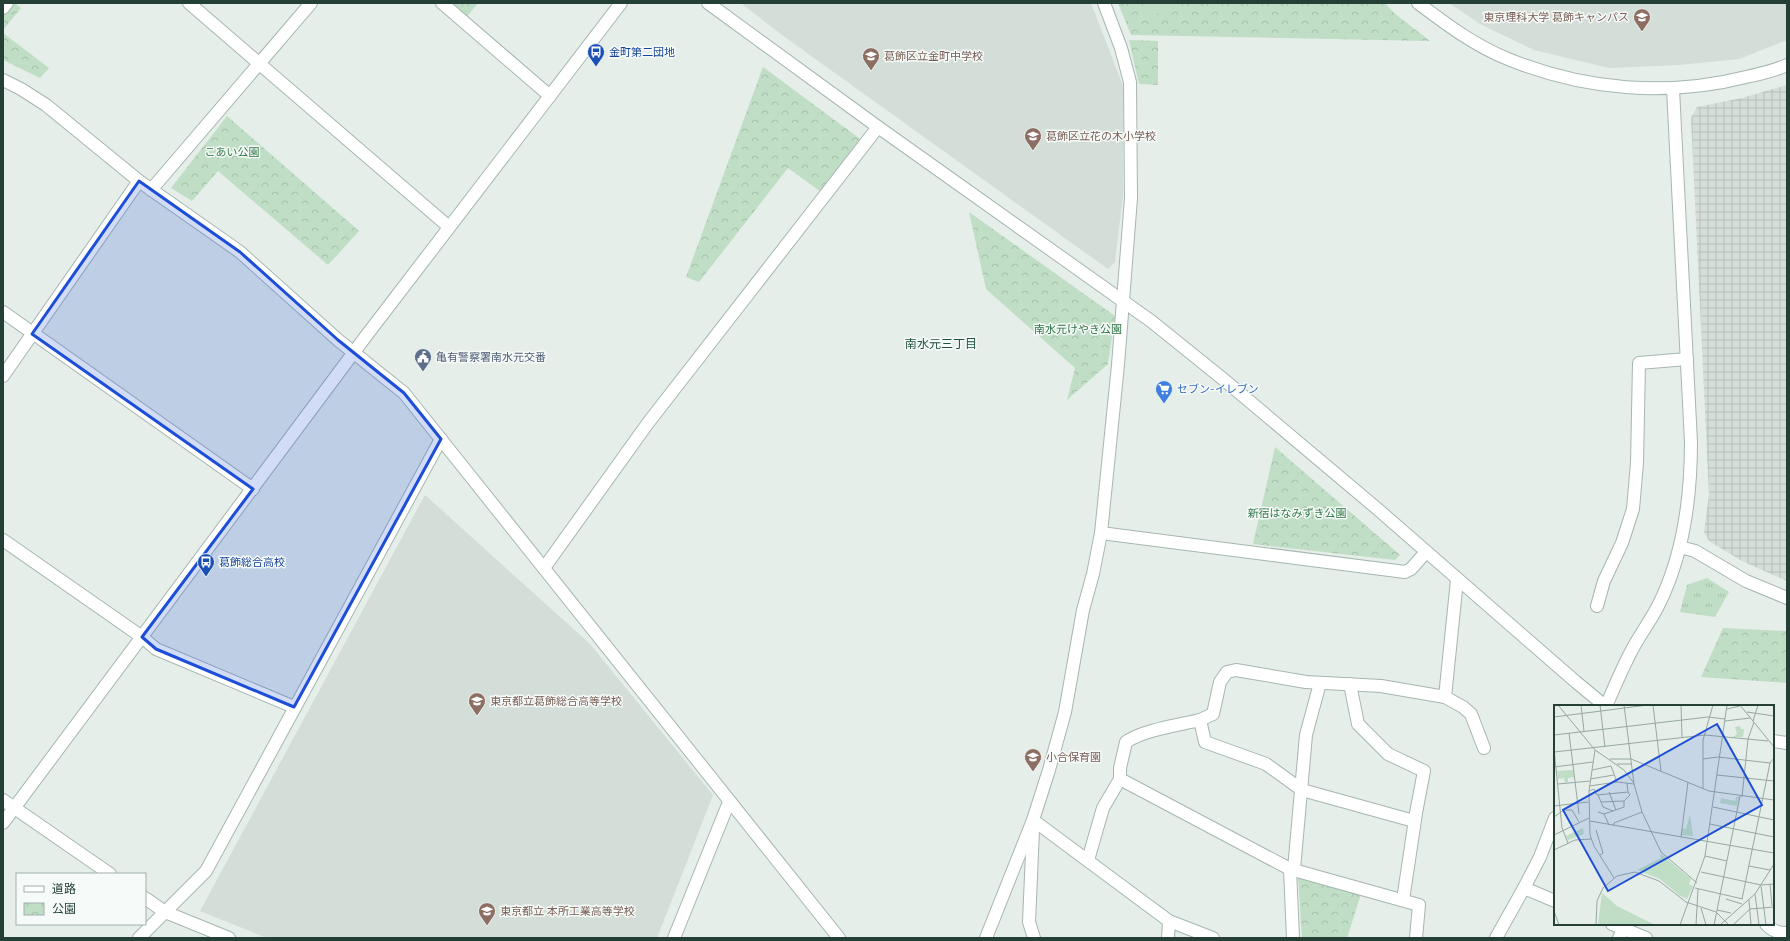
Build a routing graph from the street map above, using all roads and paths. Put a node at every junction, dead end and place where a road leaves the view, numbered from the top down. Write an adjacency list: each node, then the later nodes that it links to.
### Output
1 (7, 3): 9 (street)
2 (189, 3): 10 (street)
3 (311, 3): 10 (street)
4 (442, 3): 14 (street)
5 (621, 3): 14 (street)
6 (708, 3): 15 (street)
7 (1104, 3): 19 (street)
8 (1418, 3): 13 (street)
9 (3, 8)
10 (259, 64): 17 (street); 18 (street)
11 (1787, 65): 13 (street)
12 (3, 80): 16 (street)
13 (1674, 89): 23 (street)
14 (550, 96): 18 (street)
15 (878, 127): 19 (street); 31 (street)
16 (139, 181): 17 (street); 21 (street)
17 (151, 190): 22 (street)
18 (449, 227): 22 (street)
19 (1124, 302): 27 (street); 30 (street)
20 (3, 312): 21 (street)
21 (32, 334): 24 (street); 26 (street)
22 (354, 353): 25 (street); 26 (street)
23 (1687, 359): 29 (street); 34 (street)
24 (3, 376)
25 (442, 439): 31 (street); 41 (street)
26 (253, 489): 35 (street)
27 (1101, 533): 30 (street); 51 (street)
28 (3, 540): 35 (street)
29 (1680, 547): 33 (street); 40 (street)
30 (1426, 552): 32 (street)
31 (544, 568): 49 (street)
32 (1458, 580): 38 (street); 39 (street)
33 (1787, 598)
34 (1597, 606)
35 (142, 637): 41 (street); 50 (street)
36 (1320, 683): 37 (street); 42 (street); 47 (street)
37 (1350, 684): 38 (street); 52 (street)
38 (1445, 697): 45 (street)
39 (1605, 705)
40 (1606, 705)
41 (294, 708): 62 (street)
42 (1200, 720): 46 (street); 47 (street)
43 (1774, 741): 44 (street)
44 (1787, 742)
45 (1484, 748)
46 (1120, 779): 55 (street); 56 (street)
47 (1302, 790): 52 (street); 56 (street)
48 (3, 800): 50 (street)
49 (729, 802): 69 (street); 70 (street)
50 (15, 807): 54 (street); 57 (street)
51 (1033, 820): 55 (street); 71 (street); 72 (street)
52 (1414, 821): 60 (street)
53 (1554, 821): 58 (street)
54 (3, 823)
55 (1088, 860): 63 (street)
56 (1292, 869): 60 (street); 75 (street)
57 (109, 873)
58 (1524, 888): 61 (street); 77 (street)
59 (146, 899): 62 (street)
60 (1403, 900): 76 (street)
61 (1554, 901)
62 (165, 912): 67 (street); 68 (street)
63 (1169, 921): 73 (street); 74 (street)
64 (1767, 925): 66 (street)
65 (1620, 929): 78 (street)
66 (1787, 933)
67 (139, 938)
68 (229, 938)
69 (674, 938)
70 (839, 938)
71 (986, 938)
72 (1034, 938)
73 (1168, 938)
74 (1213, 938)
75 (1293, 938)
76 (1416, 938)
77 (1496, 938)
78 (1646, 938)

